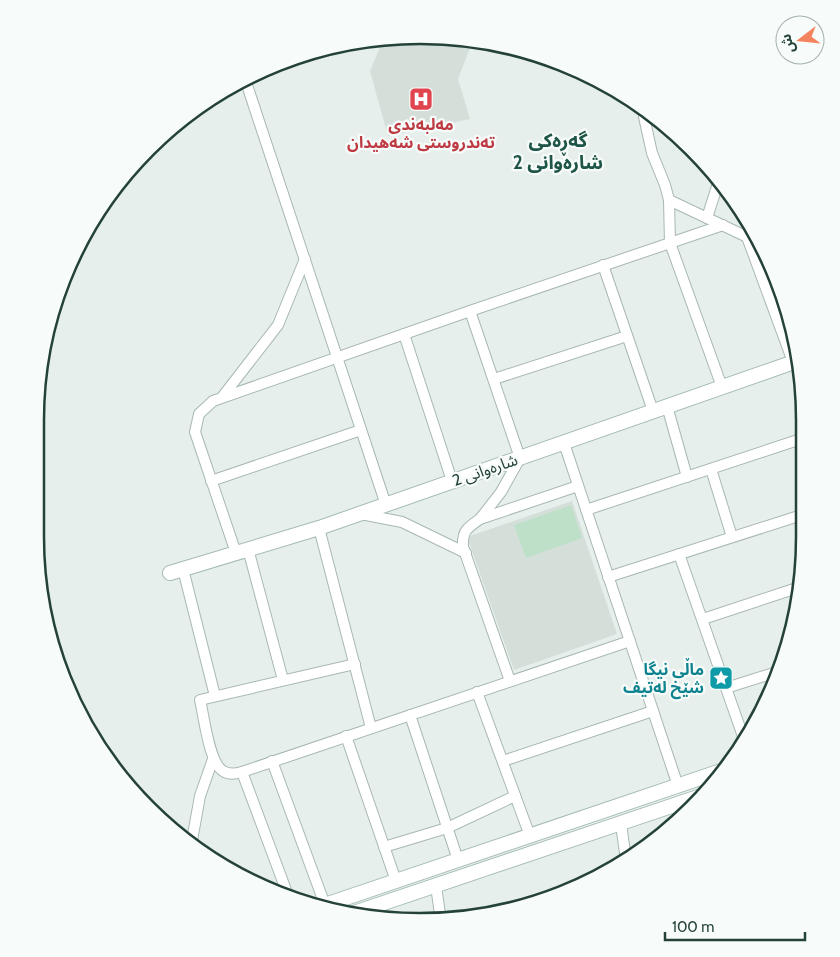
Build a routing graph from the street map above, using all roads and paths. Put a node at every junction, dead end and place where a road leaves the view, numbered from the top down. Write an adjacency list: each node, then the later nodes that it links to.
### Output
1 (248, 86): 9 (street)
2 (644, 118): 4 (street)
3 (716, 189): 5 (street)
4 (669, 200): 5 (street); 8 (street)
5 (707, 218): 6 (street)
6 (723, 225): 7 (street); 8 (street)
7 (747, 236): 14 (street)
8 (670, 243): 10 (street); 18 (street)
9 (306, 259): 15 (street); 19 (street)
10 (603, 265): 11 (street); 13 (street)
11 (470, 311): 12 (street); 17 (street)
12 (404, 334): 15 (street); 29 (street)
13 (627, 336): 17 (street); 21 (street)
14 (788, 345)
15 (337, 357): 19 (street); 22 (street)
16 (792, 363): 18 (main road, شارەوانی 2)
17 (494, 379): 25 (street)
18 (722, 388): 20 (main road, شارەوانی 2)
19 (223, 397): 28 (street)
20 (667, 406): 21 (main road, شارەوانی 2); 27 (street)
21 (653, 411): 24 (main road, شارەوانی 2)
22 (361, 430): 28 (street); 31 (street)
23 (796, 441): 26 (street)
24 (564, 442): 25 (main road, شارەوانی 2); 30 (street)
25 (520, 458): 29 (main road, شارەوانی 2); 35 (street)
26 (711, 469): 27 (street); 37 (street)
27 (687, 477): 32 (street)
28 (211, 481): 38 (street)
29 (452, 482): 31 (main road, شارەوانی 2)
30 (578, 486): 32 (street); 35 (street)
31 (386, 505): 33 (main road, شارەوانی 2)
32 (586, 510): 42 (street)
33 (360, 514): 36 (main road, شارەوانی 2); 39 (street)
34 (796, 517): 37 (street)
35 (480, 519): 39 (street)
36 (319, 528): 38 (main road, شارەوانی 2); 46 (street)
37 (732, 537): 40 (street)
38 (242, 551): 41 (main road, شارەوانی 2); 48 (street)
39 (466, 553): 49 (street)
40 (679, 554): 42 (street); 44 (street)
41 (176, 571): 52 (street)
42 (608, 577): 45 (street)
43 (792, 589): 44 (street)
44 (702, 619): 50 (street)
45 (630, 641): 49 (street); 53 (street)
46 (355, 664): 48 (street); 55 (street)
47 (770, 674): 50 (street)
48 (283, 680): 52 (street)
49 (510, 681): 51 (street)
50 (726, 688): 56 (street)
51 (477, 692): 54 (street); 60 (street)
52 (215, 696): 58 (street)
53 (653, 711): 60 (street); 63 (street)
54 (410, 715): 55 (street); 67 (street)
55 (372, 728): 57 (street)
56 (742, 732)
57 (346, 736): 59 (street); 70 (street)
58 (213, 759): 61 (street); 68 (street)
59 (272, 761): 61 (street); 76 (street)
60 (503, 761): 64 (street)
61 (242, 772): 75 (street)
62 (710, 776): 63 (main road)
63 (678, 786): 69 (main road)
64 (516, 796): 67 (street); 69 (street)
65 (688, 800): 66 (main road)
66 (621, 824): 71 (street); 74 (main road)
67 (447, 828): 70 (street); 72 (street)
68 (193, 836)
69 (530, 836): 72 (main road)
70 (384, 847): 73 (street)
71 (625, 853)
72 (458, 860): 73 (main road)
73 (396, 881): 77 (main road)
74 (436, 886): 78 (main road); 79 (street)
75 (285, 888)
76 (320, 899)
77 (333, 902)
78 (366, 909)
79 (440, 912)

